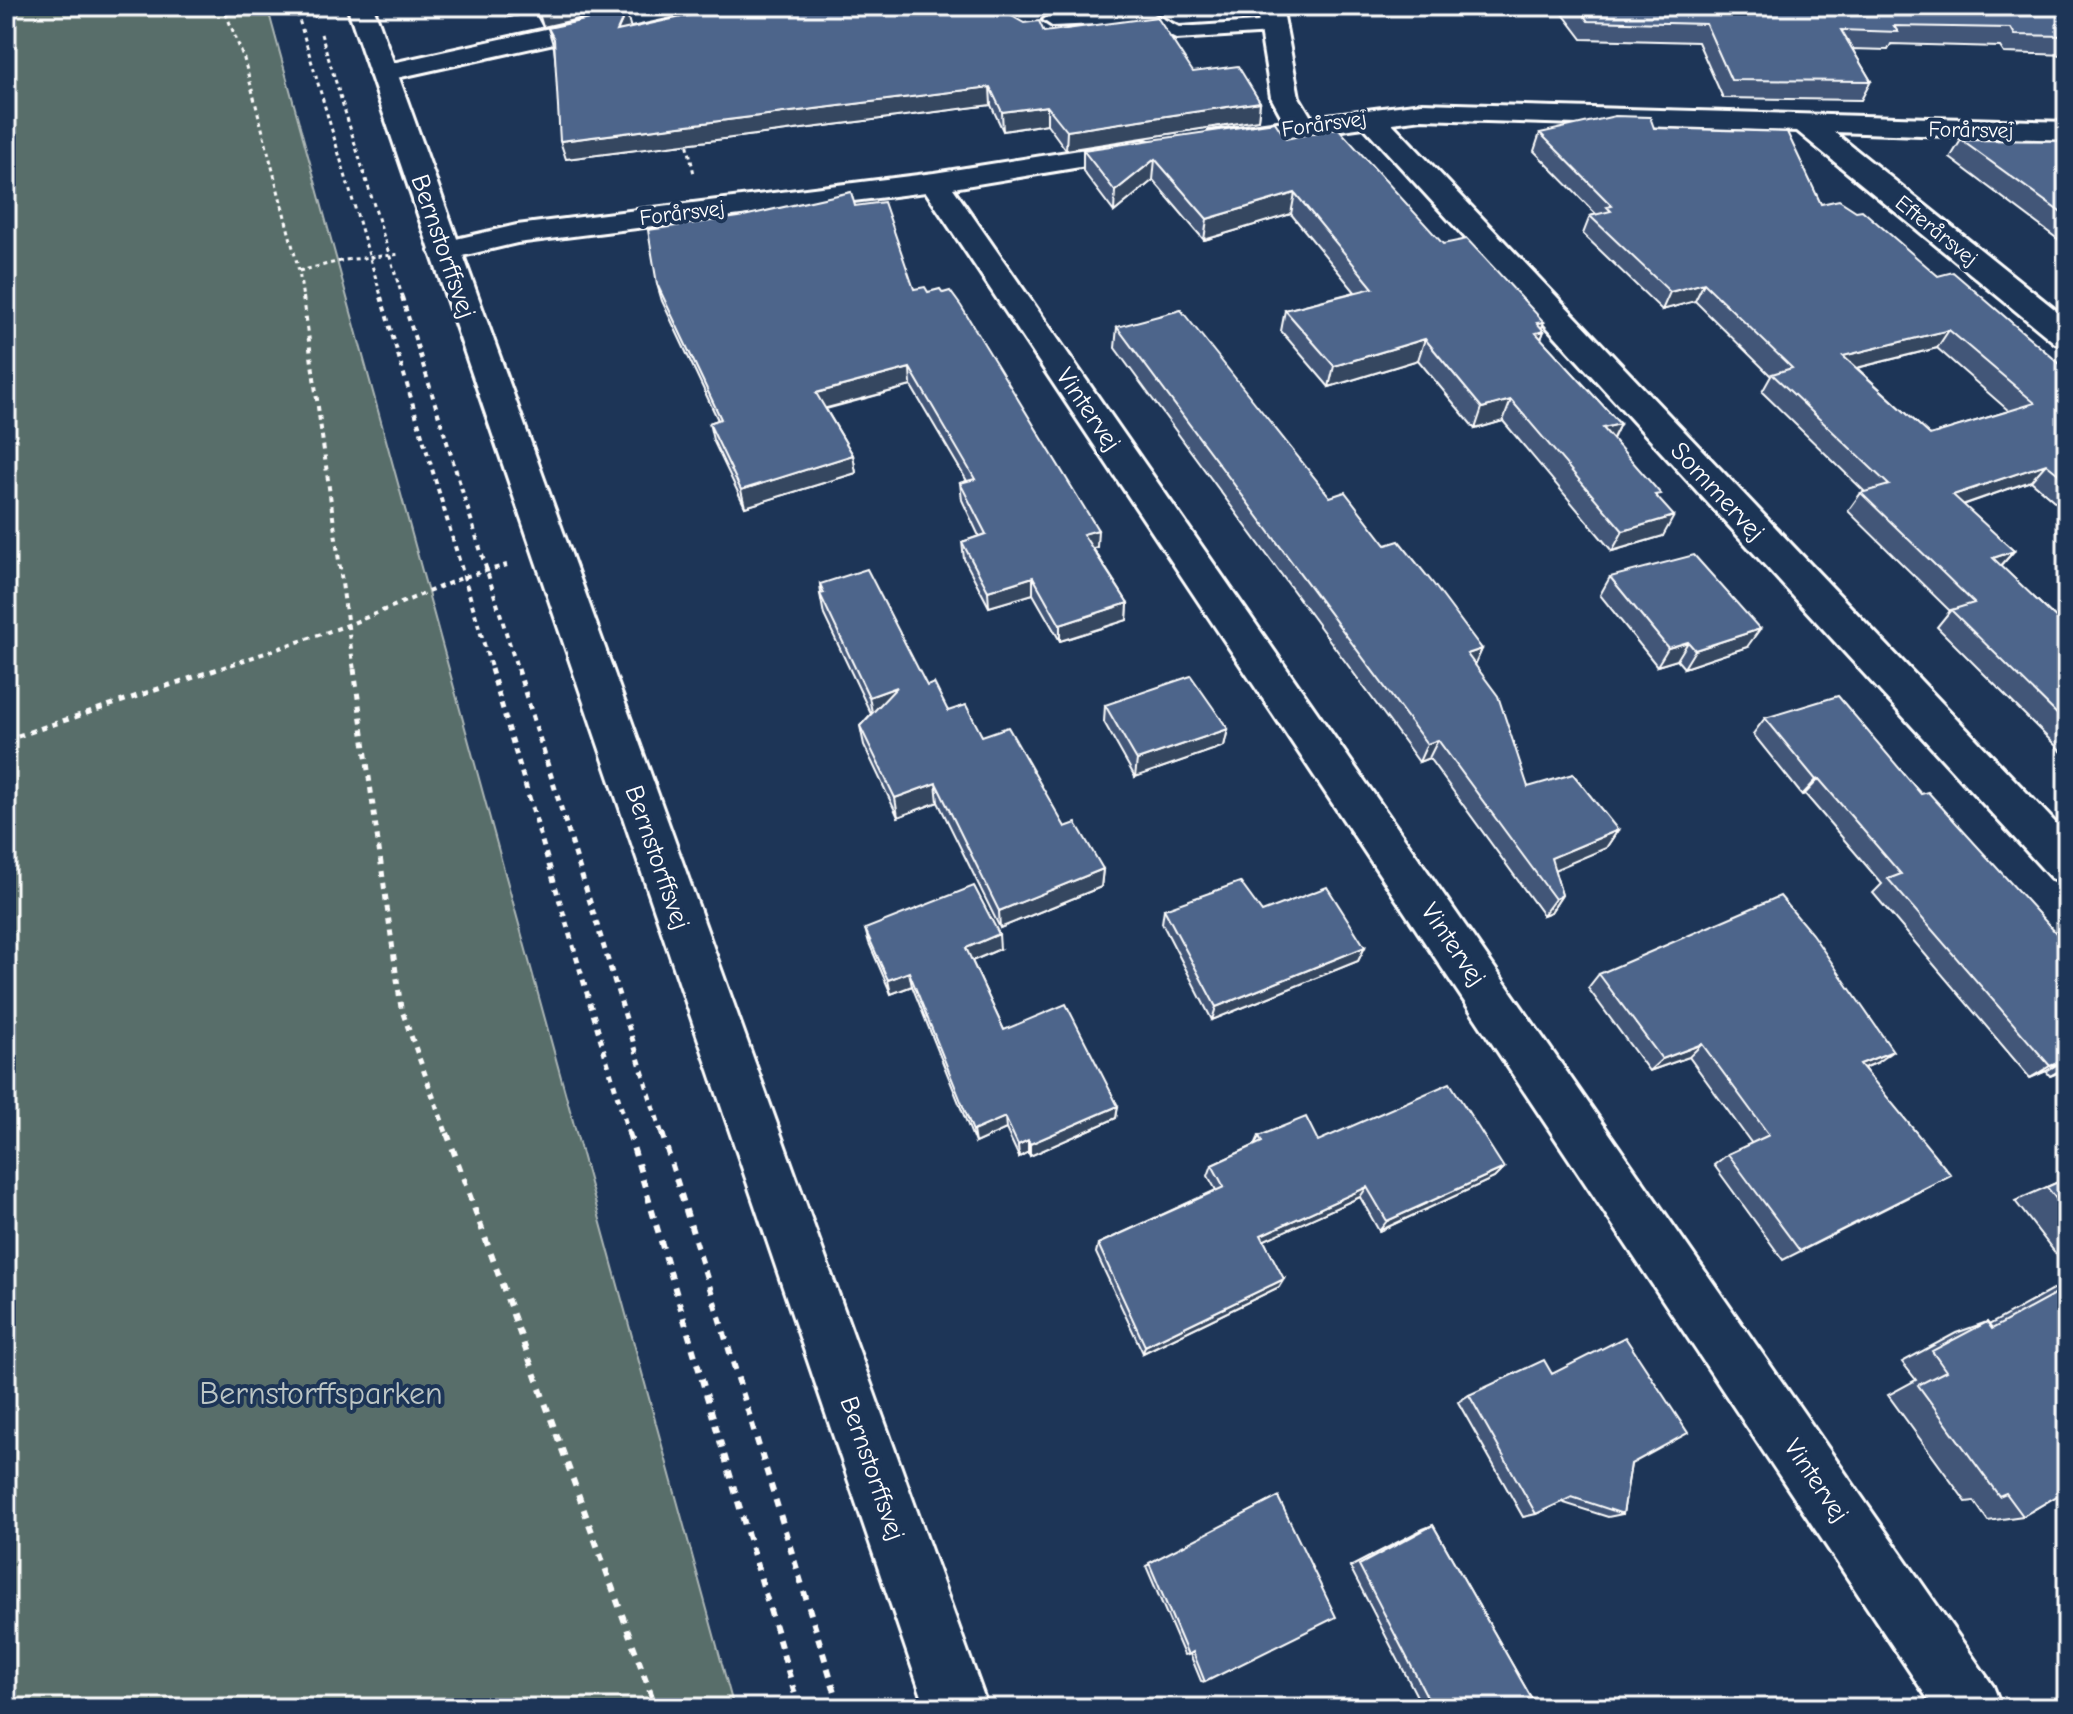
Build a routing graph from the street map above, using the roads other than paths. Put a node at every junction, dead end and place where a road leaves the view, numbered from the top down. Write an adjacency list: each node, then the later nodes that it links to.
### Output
1 (360, 6): 5 (street, Bernstorffsvej)
2 (685, 6): 5 (street)
3 (1271, 16): 4 (lane); 7 (street)
4 (1052, 20)
5 (383, 73): 11 (street, Bernstorffsvej)
6 (1369, 116): 7 (street, Forårsvej); 8 (street, Forårsvej); 13 (street, Sommervej)
7 (1301, 125): 10 (street, Forårsvej)
8 (1807, 125): 9 (street, Forårsvej); 12 (street, Efterårsvej)
9 (2067, 131)
10 (934, 182): 11 (street, Forårsvej); 15 (street, Vintervej)
11 (445, 251): 14 (street, Bernstorffsvej)
12 (2067, 336)
13 (2067, 865)
14 (957, 1708)
15 (1971, 1708)

